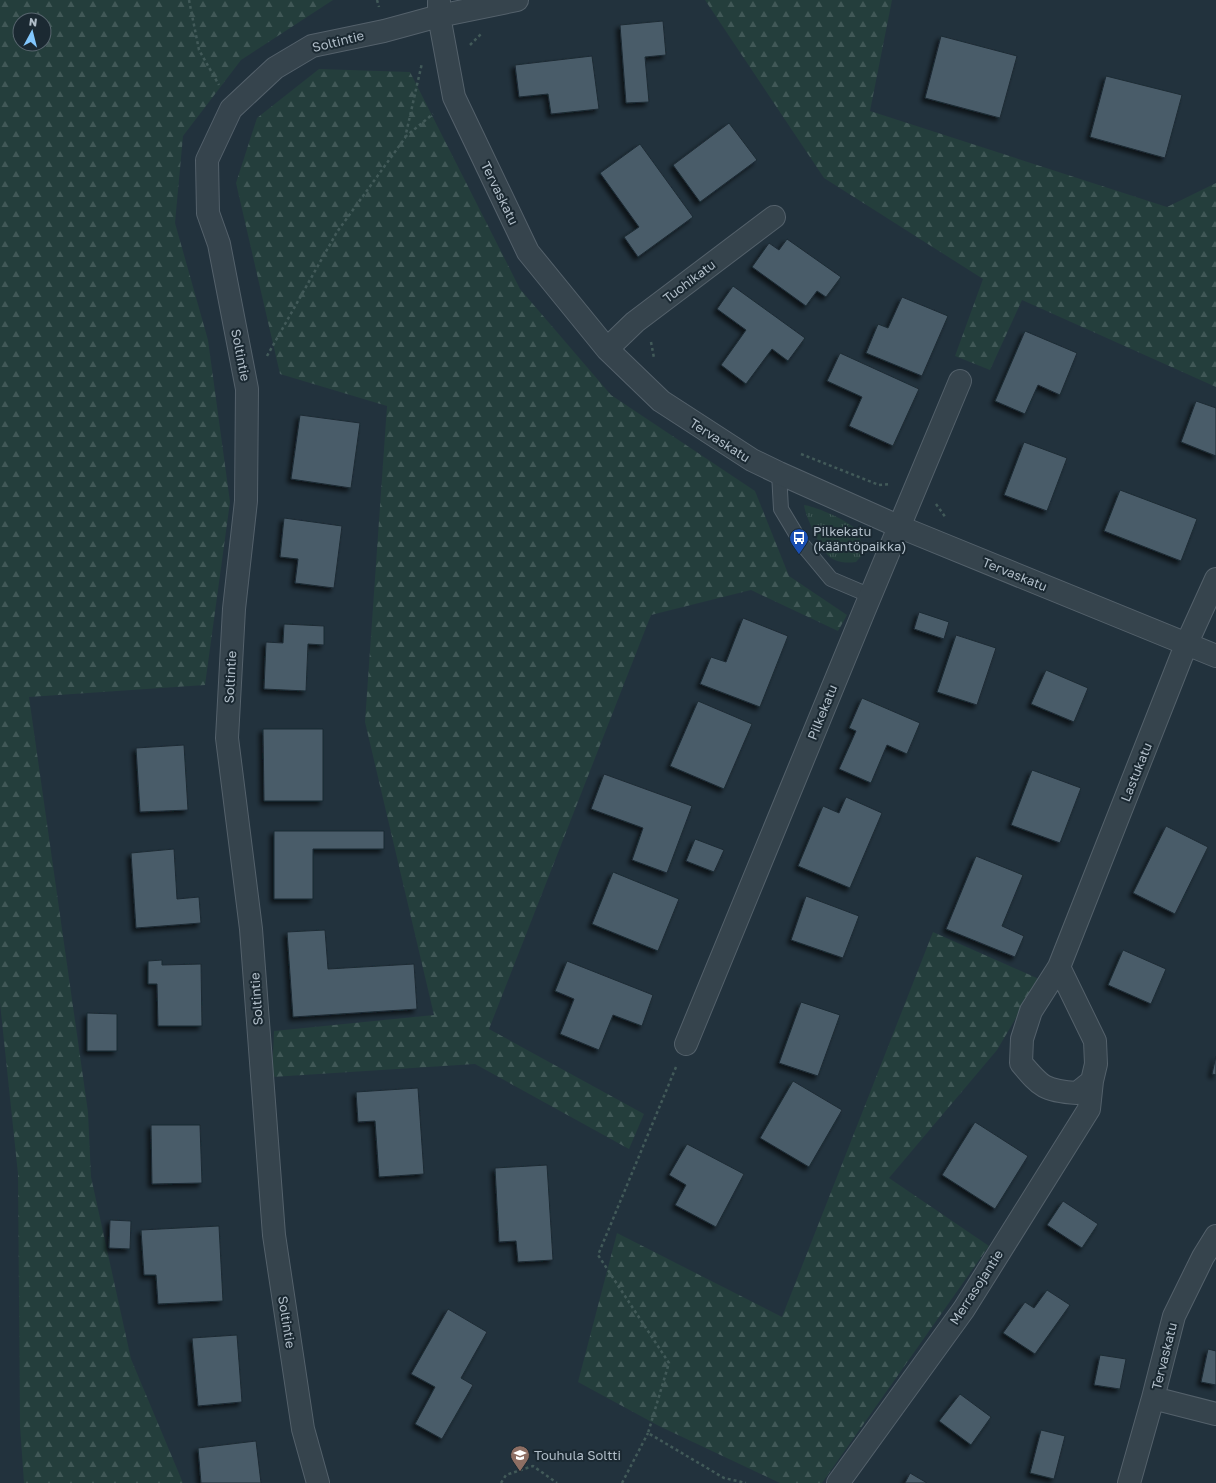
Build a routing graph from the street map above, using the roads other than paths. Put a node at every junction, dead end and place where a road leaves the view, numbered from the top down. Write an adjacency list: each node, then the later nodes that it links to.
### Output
1 (516, 0): 2 (street, Soltintie)
2 (439, 8): 4 (street, Tervaskatu); 18 (street, Soltintie)
3 (774, 217): 4 (street, Tuohikatu)
4 (607, 349): 6 (street, Tervaskatu)
5 (960, 381): 7 (street, Pilkekatu)
6 (779, 473): 7 (street, Tervaskatu); 9 (lane)
7 (900, 528): 9 (street, Pilkekatu); 10 (street, Tervaskatu)
8 (1216, 579): 10 (street, Lastukatu)
9 (871, 596): 13 (street, Pilkekatu)
10 (1186, 645): 11 (street, Tervaskatu); 12 (street, Lastukatu)
11 (1216, 656)
12 (1058, 967): 14 (street); 14 (street, Lastukatu)
13 (686, 1044)
14 (1092, 1081): 19 (street, Merrasojantie)
15 (1216, 1236): 16 (street, Tervaskatu)
16 (1153, 1398): 17 (street); 20 (street, Tervaskatu)
17 (1216, 1414)
18 (318, 1483)
19 (838, 1483)
20 (1129, 1483)

